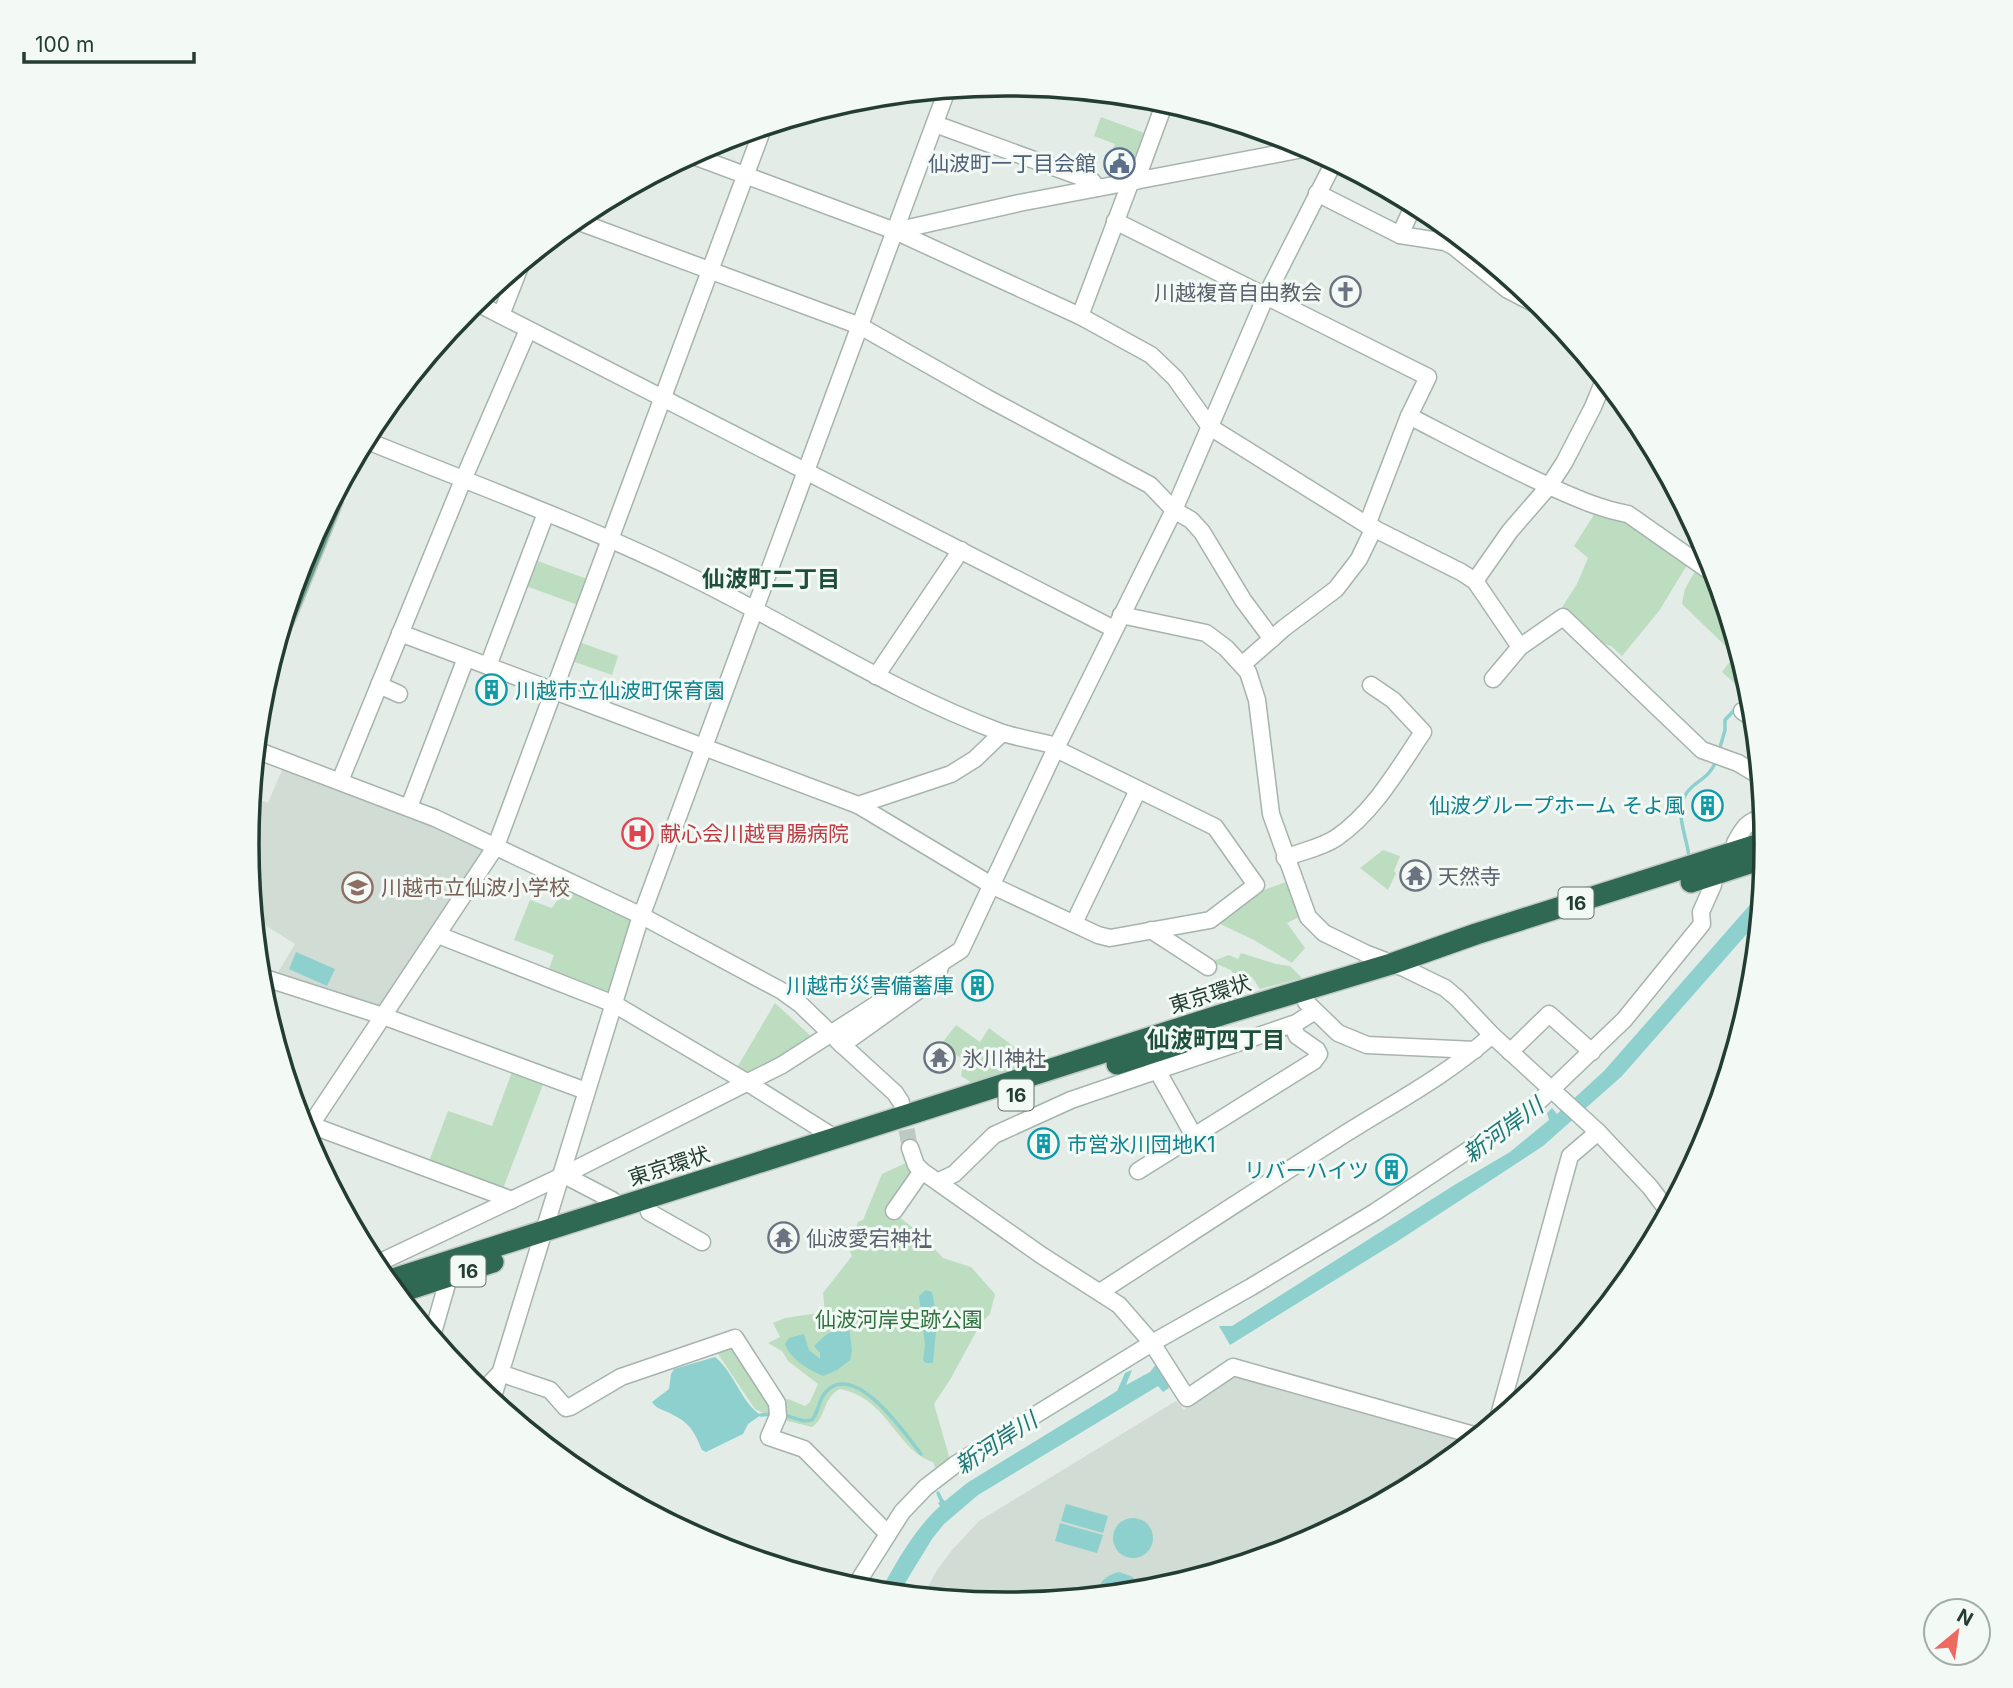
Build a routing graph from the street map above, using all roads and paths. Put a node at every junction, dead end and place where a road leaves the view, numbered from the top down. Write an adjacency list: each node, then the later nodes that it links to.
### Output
1 (943, 99): 3 (street)
2 (1161, 113): 9 (street)
3 (934, 124): 10 (street); 15 (street)
4 (759, 139): 8 (street)
5 (1284, 150): 9 (street)
6 (705, 160): 8 (street)
7 (1330, 170): 11 (street)
8 (746, 175): 15 (street); 17 (street)
9 (1134, 181): 10 (street); 13 (street)
10 (1097, 188): 15 (street)
11 (1317, 193): 16 (street); 20 (street)
12 (1409, 214): 16 (street)
13 (1115, 221): 20 (street); 23 (street)
14 (587, 225): 17 (street)
15 (895, 231): 23 (street); 24 (street)
16 (1400, 235): 19 (street)
17 (710, 271): 24 (street); 27 (street)
18 (515, 281): 22 (street)
19 (1509, 291)
20 (1266, 296): 28 (street); 29 (street)
21 (486, 308): 22 (street)
22 (501, 316): 25 (street)
23 (1080, 316): 29 (street)
24 (860, 326): 31 (street); 34 (street)
25 (528, 330): 27 (street); 32 (street)
26 (1600, 389): 33 (street)
27 (663, 398): 31 (street); 37 (street)
28 (1409, 416): 33 (street); 36 (street)
29 (1210, 427): 34 (street); 36 (street)
30 (375, 444): 32 (street)
31 (807, 472): 38 (street); 41 (street)
32 (463, 480): 35 (street); 43 (street)
33 (1549, 486): 39 (street); 40 (street)
34 (1174, 510): 42 (street); 44 (street)
35 (546, 513): 37 (street); 48 (street)
36 (1370, 526): 40 (street); 44 (street)
37 (610, 539): 41 (street); 53 (street)
38 (961, 550): 42 (street); 49 (street)
39 (1699, 564)
40 (1475, 581): 45 (street)
41 (755, 609): 49 (street); 56 (street)
42 (1118, 622): 47 (street); 57 (street)
43 (400, 633): 46 (street); 51 (street)
44 (1272, 639): 47 (street)
45 (1520, 647): 50 (street); 59 (street)
46 (466, 658): 48 (street); 63 (street)
47 (1243, 664): 69 (street)
48 (488, 666): 53 (street)
49 (876, 676): 55 (street)
50 (1493, 679)
51 (379, 685): 54 (street); 60 (street)
52 (1371, 685): 69 (street)
53 (554, 692): 56 (street); 66 (street)
54 (399, 694)
55 (1002, 733): 57 (street); 62 (street)
56 (704, 746): 62 (street); 72 (street)
57 (1056, 747): 61 (street); 70 (street)
58 (264, 753): 60 (street)
59 (1750, 770)
60 (340, 781): 63 (street)
61 (1138, 789): 73 (street); 74 (street)
62 (858, 805): 70 (street)
63 (409, 807): 66 (street)
64 (1753, 819): 65 (street)
65 (1735, 843)
66 (496, 846): 72 (street); 75 (street)
67 (1754, 850): 77 (highway, 東京環状 / 16)
68 (1754, 856): 77 (highway, 東京環状 / 16)
69 (1285, 858): 77 (street)
70 (993, 886): 73 (street); 76 (street)
71 (1713, 886): 88 (street)
72 (642, 916): 80 (street); 85 (street)
73 (1074, 923): 74 (street)
74 (1152, 930): 78 (street)
75 (438, 935): 80 (street); 82 (street)
76 (942, 962): 85 (street); 90 (street)
77 (1398, 966): 81 (highway, 東京環状 / 16); 84 (street); 98 (highway, 東京環状 / 16)
78 (1208, 967)
79 (271, 980): 82 (street)
80 (614, 1004): 90 (street); 91 (street)
81 (1310, 1006): 83 (street); 86 (street); 89 (highway, 東京環状 / 16)
82 (383, 1016): 91 (street); 94 (street)
83 (1293, 1025): 89 (street); 97 (street)
84 (1492, 1035): 86 (street); 87 (street)
85 (835, 1038): 93 (street)
86 (1475, 1051): 115 (street)
87 (1510, 1052): 88 (street); 92 (street)
88 (1592, 1052): 92 (street)
89 (1153, 1063): 97 (street); 103 (street); 108 (highway, 東京環状 / 16)
90 (748, 1083): 98 (street); 102 (street)
91 (586, 1091): 102 (street)
92 (1552, 1091): 95 (street); 117 (street)
93 (901, 1102)
94 (311, 1118)
95 (1596, 1130): 105 (street); 121 (street)
96 (316, 1131): 104 (street)
97 (1194, 1136): 101 (street)
98 (835, 1138): 106 (highway, 東京環状 / 16)
99 (910, 1149): 100 (street)
100 (922, 1171): 103 (street); 107 (street)
101 (1138, 1171)
102 (562, 1175): 104 (street); 106 (street); 109 (street)
103 (939, 1181): 115 (street)
104 (512, 1200): 111 (street)
105 (1662, 1203)
106 (620, 1207): 109 (highway, 東京環状 / 16)
107 (894, 1210)
108 (649, 1212): 109 (highway, 東京環状 / 16); 110 (street)
109 (541, 1239): 112 (highway, 東京環状 / 16); 113 (highway, 東京環状 / 16); 118 (street)
110 (702, 1242)
111 (385, 1260)
112 (398, 1278)
113 (449, 1278): 114 (highway, 東京環状 / 16); 116 (street)
114 (407, 1290)
115 (1100, 1292): 117 (street)
116 (435, 1326)
117 (1152, 1343): 122 (street); 123 (street)
118 (500, 1373): 119 (street); 120 (street); 123 (street)
119 (490, 1384)
120 (495, 1389)
121 (1501, 1405)
122 (1467, 1433)
123 (888, 1534): 124 (street)
124 (861, 1577)

